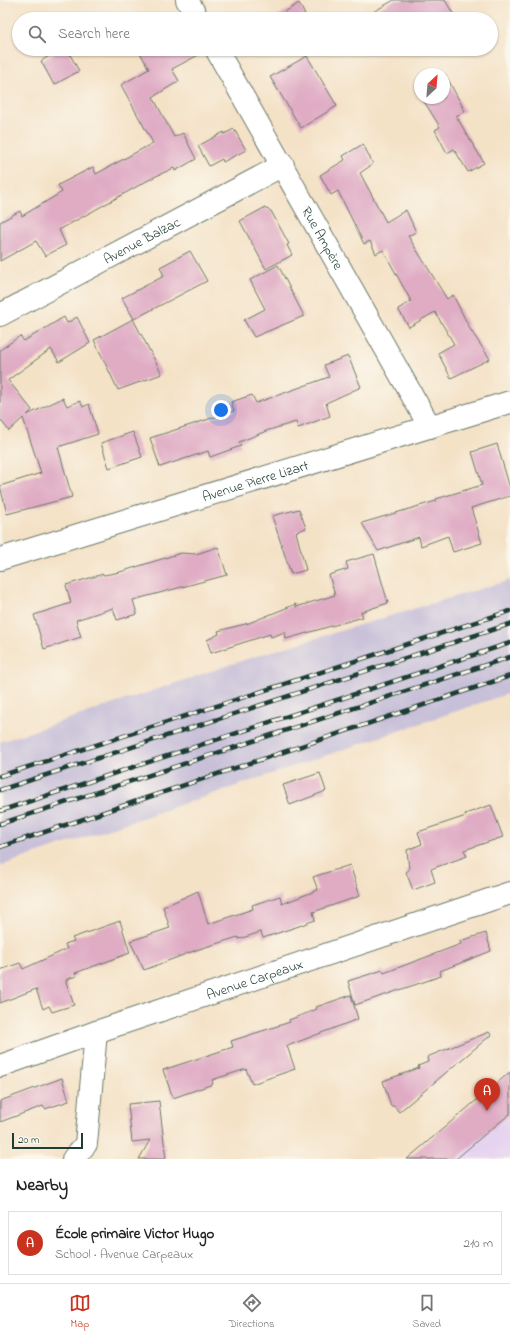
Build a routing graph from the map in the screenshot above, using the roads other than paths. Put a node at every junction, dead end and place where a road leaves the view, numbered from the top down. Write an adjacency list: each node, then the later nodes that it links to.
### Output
1 (187, 0): 2 (street)
2 (194, 12)
3 (220, 56): 4 (street, Rue Ampère)
4 (283, 165): 5 (street, Avenue Balzac); 7 (street, Rue Ampère)
5 (0, 315)
6 (510, 402): 7 (street, Avenue Pierre Lizart)
7 (430, 427): 8 (street, Avenue Pierre Lizart)
8 (0, 559)
9 (510, 893): 10 (street, Avenue Carpeaux)
10 (96, 1032): 11 (street, Avenue Carpeaux); 12 (street)
11 (0, 1066)
12 (73, 1159)

